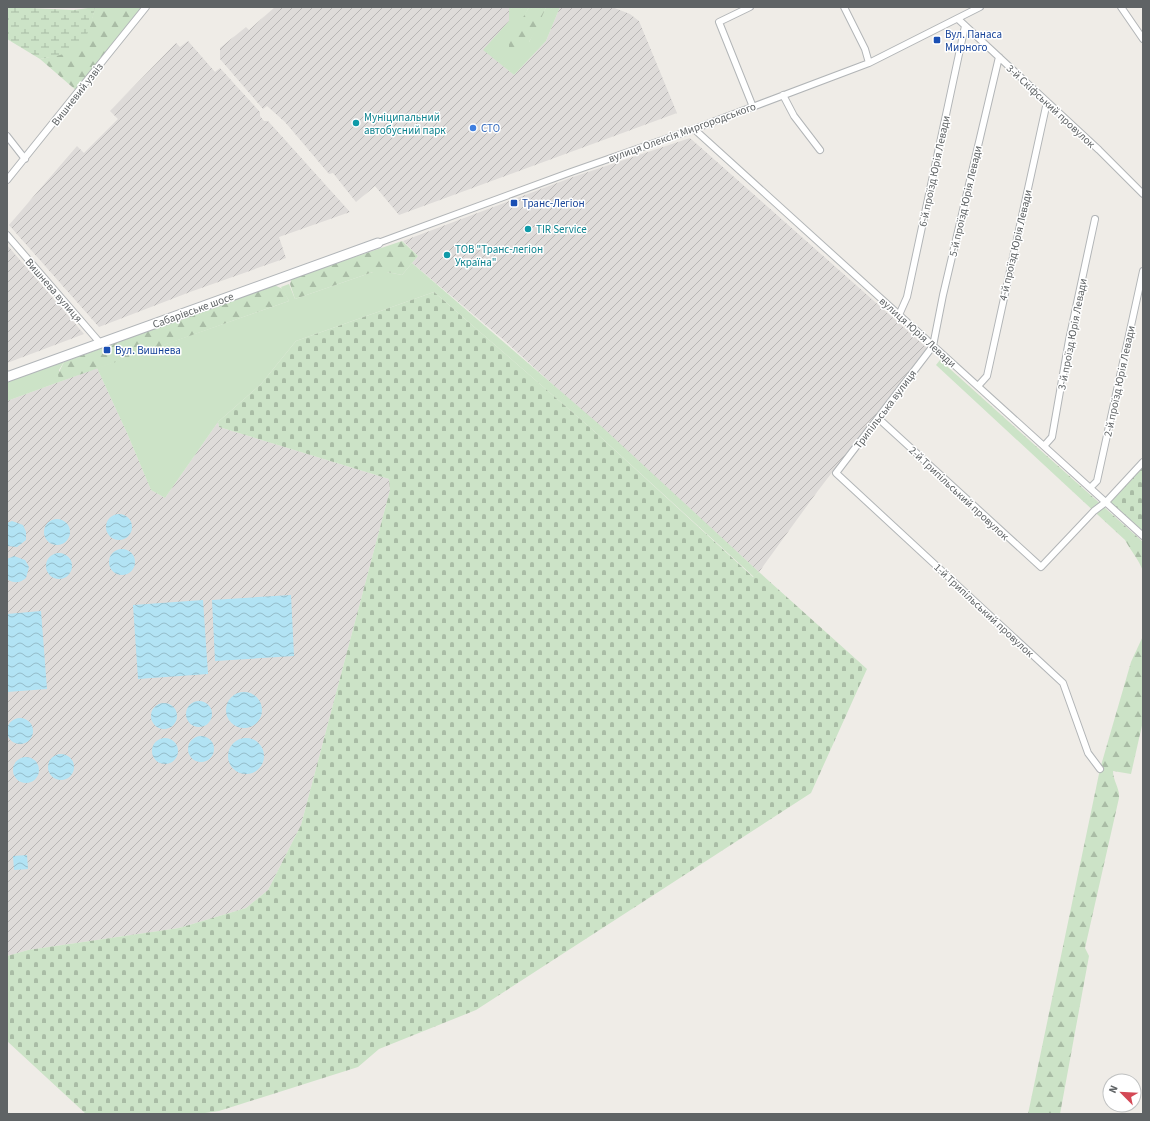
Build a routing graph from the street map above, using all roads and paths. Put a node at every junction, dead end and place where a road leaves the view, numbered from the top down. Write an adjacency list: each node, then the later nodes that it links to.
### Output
1 (146, 7): 17 (street, Вишневий узвіз)
2 (750, 7): 13 (street)
3 (844, 7): 10 (street)
4 (980, 7): 6 (street, вулиця Олексія Миргородського)
5 (1121, 7): 8 (street)
6 (958, 19): 7 (street, 3-й Скіфський провулок); 10 (street, вулиця Олексія Миргородського)
7 (965, 26): 9 (street, 3-й Скіфський провулок); 24 (street, 6-й проїзд Юрія Левади)
8 (1143, 39)
9 (999, 57): 12 (street, 3-й Скіфський провулок); 26 (street, 5-й проїзд Юрія Левади)
10 (869, 63): 11 (street, вулиця Олексія Миргородського)
11 (783, 95): 13 (street, вулиця Олексія Миргородського); 16 (street)
12 (1047, 102): 19 (street, 3-й Скіфський провулок); 28 (street, 4-й проїзд Юрія Левади)
13 (753, 107): 14 (street, вулиця Олексія Миргородського)
14 (694, 129): 22 (street, вулиця Олексія Миргородського); 24 (street, вулиця Юрія Левади)
15 (7, 136): 17 (street)
16 (820, 150)
17 (25, 159): 18 (street, Вишневий узвіз)
18 (7, 180)
19 (1143, 194)
20 (1095, 219): 30 (street, 3-й проїзд Юрія Левади)
21 (7, 235): 25 (street, Вишнева вулиця)
22 (378, 243): 25 (street, Сабарівське шосе)
23 (1143, 271): 33 (street, 2-й проїзд Юрія Левади)
24 (899, 315): 26 (street, вулиця Юрія Левади)
25 (101, 344): 27 (street, Сабарівське шосе)
26 (933, 346): 28 (street, вулиця Юрія Левади); 29 (street, Трипільська вулиця)
27 (7, 377)
28 (978, 386): 30 (street, вулиця Юрія Левади)
29 (878, 418): 32 (street, Трипільська вулиця); 34 (street, 2-й Трипільський провулок)
30 (1044, 446): 33 (street, вулиця Юрія Левади)
31 (1143, 462): 34 (street)
32 (836, 473): 36 (street, 1-й Трипільський провулок)
33 (1090, 488): 34 (street, вулиця Юрія Левади)
34 (1106, 502): 35 (street, вулиця Юрія Левади)
35 (1143, 536)
36 (1100, 769)

